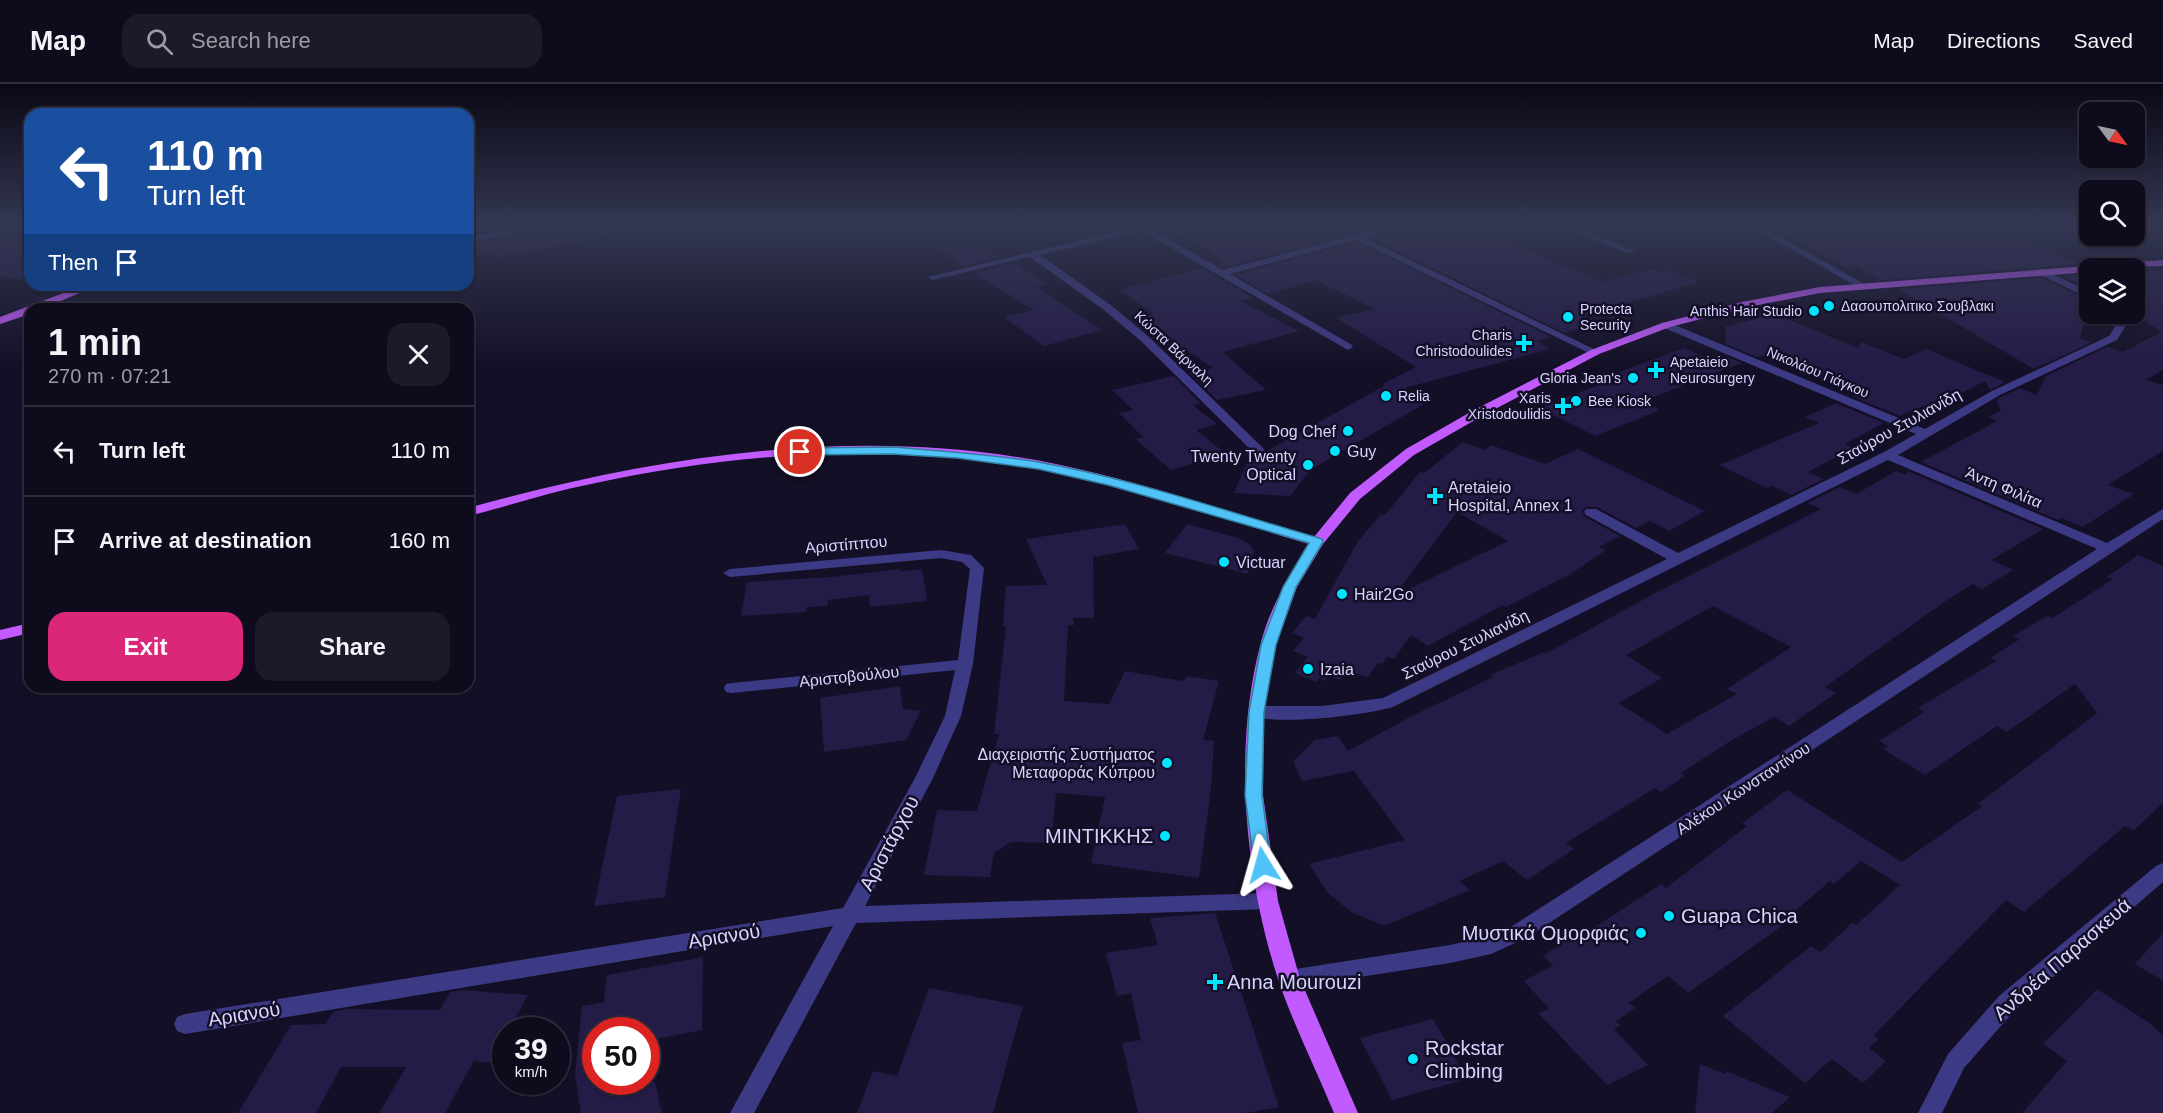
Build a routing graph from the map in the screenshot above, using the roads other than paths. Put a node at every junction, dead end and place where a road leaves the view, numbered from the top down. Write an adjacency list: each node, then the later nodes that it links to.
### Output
1 (950, 273): 8 (street)
2 (1059, 273): 20 (street, Κώστα Βάρναλη)
3 (1223, 273): 17 (street)
4 (1432, 273): 18 (street)
5 (1839, 273): 9 (street)
6 (2029, 273): 9 (main road)
7 (2045, 273): 10 (street)
8 (933, 277)
9 (1861, 285): 15 (main road)
10 (2079, 290)
11 (78, 291): 12 (main road)
12 (47, 303)
13 (24, 312): 14 (main road)
14 (0, 321)
15 (1666, 324): 18 (main road); 19 (street, Νικολάου Γιάγκου)
16 (2121, 324): 19 (street, Σταύρου Στυλιανίδη)
17 (1348, 347)
18 (1595, 352): 25 (main road)
19 (1926, 434): 21 (street, Σταύρου Στυλιανίδη)
20 (1259, 451)
21 (1888, 454): 26 (street, Άντη Φιλίτα); 28 (street, Σταύρου Στυλιανίδη)
22 (474, 510): 25 (main road)
23 (1591, 512): 28 (street)
24 (2161, 516): 26 (street, Αλέκου Κωνσταντίνου)
25 (1317, 542): 34 (main road)
26 (2108, 549): 38 (street, Αλέκου Κωνσταντίνου)
27 (966, 558): 29 (street, Αριστίππου); 32 (street, Αριστάρχου)
28 (1678, 559): 34 (street, Σταύρου Στυλιανίδη)
29 (730, 573)
30 (24, 629): 31 (main road)
31 (0, 635)
32 (965, 664): 33 (street, Αριστοβούλου); 37 (street, Αριστάρχου)
33 (732, 688)
34 (1256, 712): 36 (main road)
35 (2163, 871): 42 (street, Ανδρέα Παρασκευά)
36 (1268, 901): 37 (street, Αριανού); 38 (main road)
37 (850, 915): 39 (street, Αριανού); 40 (street, Αριστάρχου)
38 (1289, 979): 41 (main road)
39 (185, 1024)
40 (742, 1113)
41 (1346, 1113)
42 (1930, 1113)

